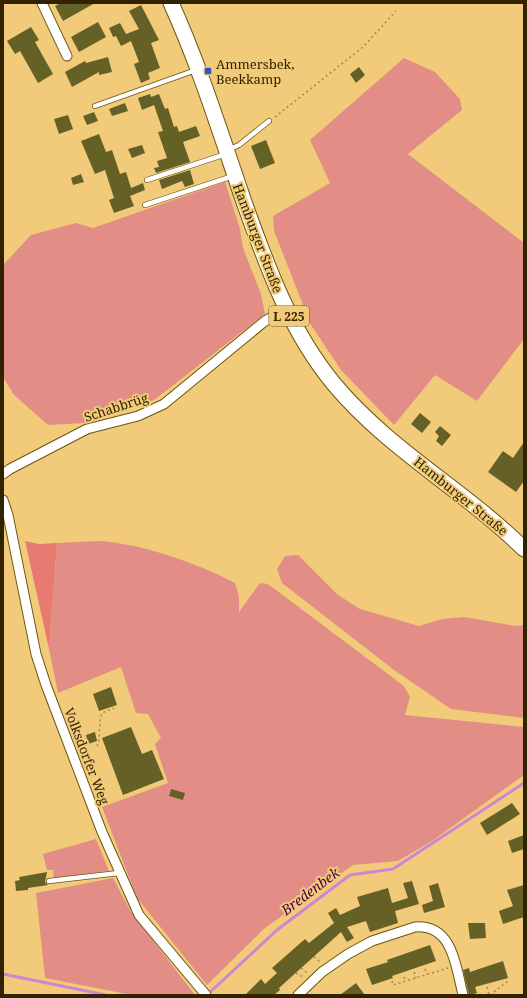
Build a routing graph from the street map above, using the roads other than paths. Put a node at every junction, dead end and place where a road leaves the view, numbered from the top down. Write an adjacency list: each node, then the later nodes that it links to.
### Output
1 (42, 3): 3 (street)
2 (171, 3): 4 (main road, Hamburger Straße / L 225)
3 (67, 56)
4 (198, 70): 5 (lane); 7 (main road, Hamburger Straße / L 225)
5 (95, 106)
6 (269, 121): 7 (lane)
7 (227, 152): 8 (main road, Hamburger Straße / L 225); 9 (lane)
8 (235, 175): 10 (lane); 11 (main road, Hamburger Straße / L 225)
9 (147, 180)
10 (145, 205)
11 (286, 309): 12 (street, Schabbrüg); 14 (main road, Hamburger Straße / L 225)
12 (3, 474)
13 (3, 500): 15 (street, Volksdorfer Weg)
14 (524, 549)
15 (119, 873): 16 (lane); 17 (street, Volksdorfer Weg)
16 (48, 881)
17 (205, 993)
18 (298, 995): 19 (street)
19 (463, 995)

